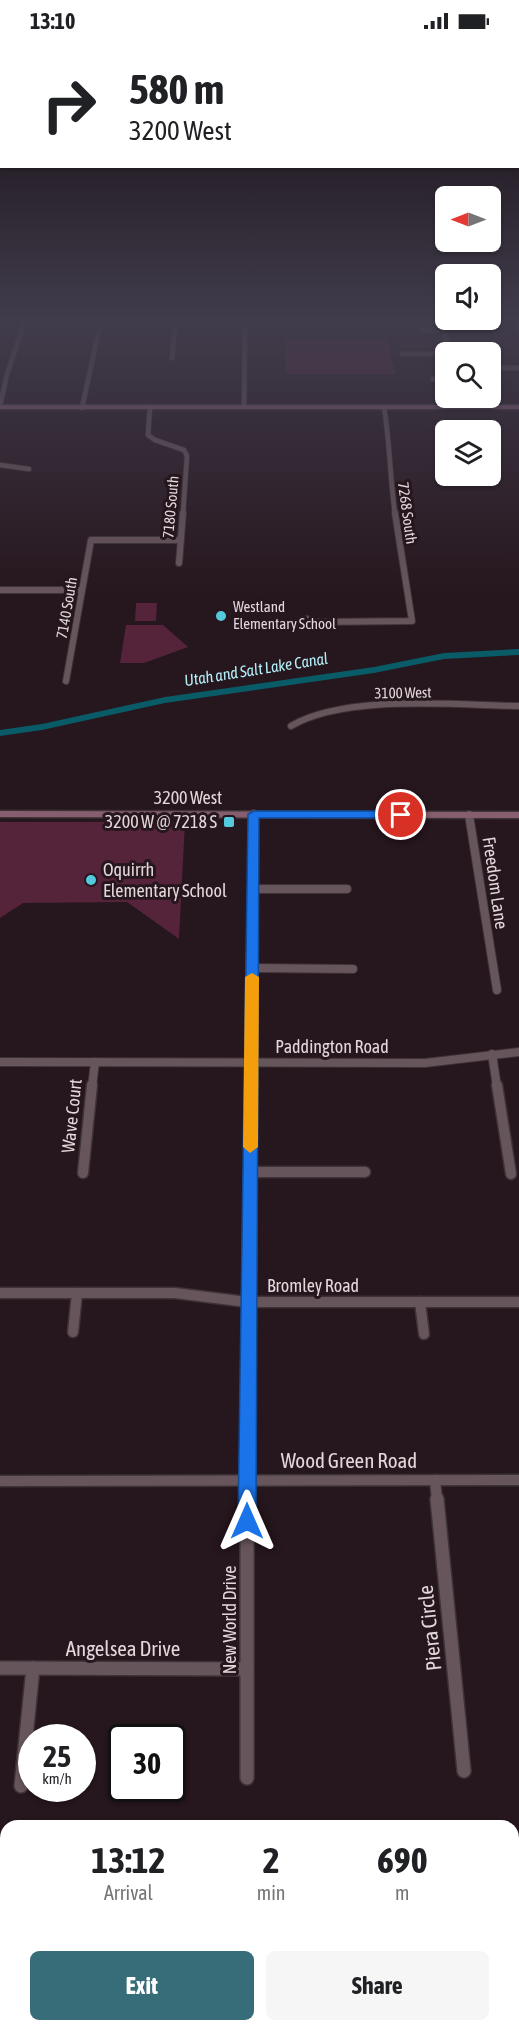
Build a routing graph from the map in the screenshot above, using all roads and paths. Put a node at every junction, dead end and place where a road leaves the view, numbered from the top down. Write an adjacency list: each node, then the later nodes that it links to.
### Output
1 (150, 411): 5 (street, 7180 South)
2 (385, 411): 9 (street, 7268 South)
3 (0, 465): 4 (street)
4 (29, 469)
5 (180, 540): 6 (street, 7180 South); 8 (street, 7140 South)
6 (179, 563)
7 (0, 590): 8 (street)
8 (82, 590): 10 (street, 7140 South)
9 (307, 619)
10 (66, 681)
11 (519, 706): 12 (street, 3100 West)
12 (291, 726)
13 (0, 814): 14 (main road, 3200 West)
14 (254, 814): 15 (main road, 3200 West); 17 (street, New World Drive)
15 (469, 815): 16 (main road, 3200 West); 21 (street, Freedom Lane)
16 (519, 815)
17 (252, 889): 18 (street); 19 (street, New World Drive)
18 (347, 889)
19 (252, 968): 20 (street); 26 (street, New World Drive)
20 (353, 969)
21 (497, 990)
22 (519, 1052): 23 (street, Paddington Road)
23 (492, 1054): 26 (street, Paddington Road); 30 (street)
24 (0, 1062): 25 (street, Paddington Road)
25 (95, 1062): 26 (street, Paddington Road); 28 (street, Wave Court)
26 (251, 1063): 29 (street, New World Drive)
27 (365, 1172): 29 (street)
28 (83, 1173)
29 (250, 1173): 33 (street, New World Drive)
30 (512, 1174)
31 (0, 1293): 32 (street, Bromley Road)
32 (77, 1293): 33 (street, Bromley Road); 36 (street)
33 (247, 1302): 34 (street, Bromley Road); 38 (street, New World Drive)
34 (420, 1302): 35 (street, Bromley Road); 37 (street)
35 (519, 1302)
36 (73, 1332)
37 (424, 1334)
38 (247, 1480): 39 (street, Wood Green Road); 41 (street, Wood Green Road); 44 (street, New World Drive)
39 (435, 1480): 40 (street, Wood Green Road); 46 (street, Piera Circle)
40 (519, 1480)
41 (0, 1481)
42 (0, 1668): 43 (street, Angelsea Drive)
43 (33, 1668): 44 (street, Angelsea Drive); 45 (street)
44 (247, 1669): 47 (street, New World Drive)
45 (27, 1724)
46 (464, 1771)
47 (247, 1778)

